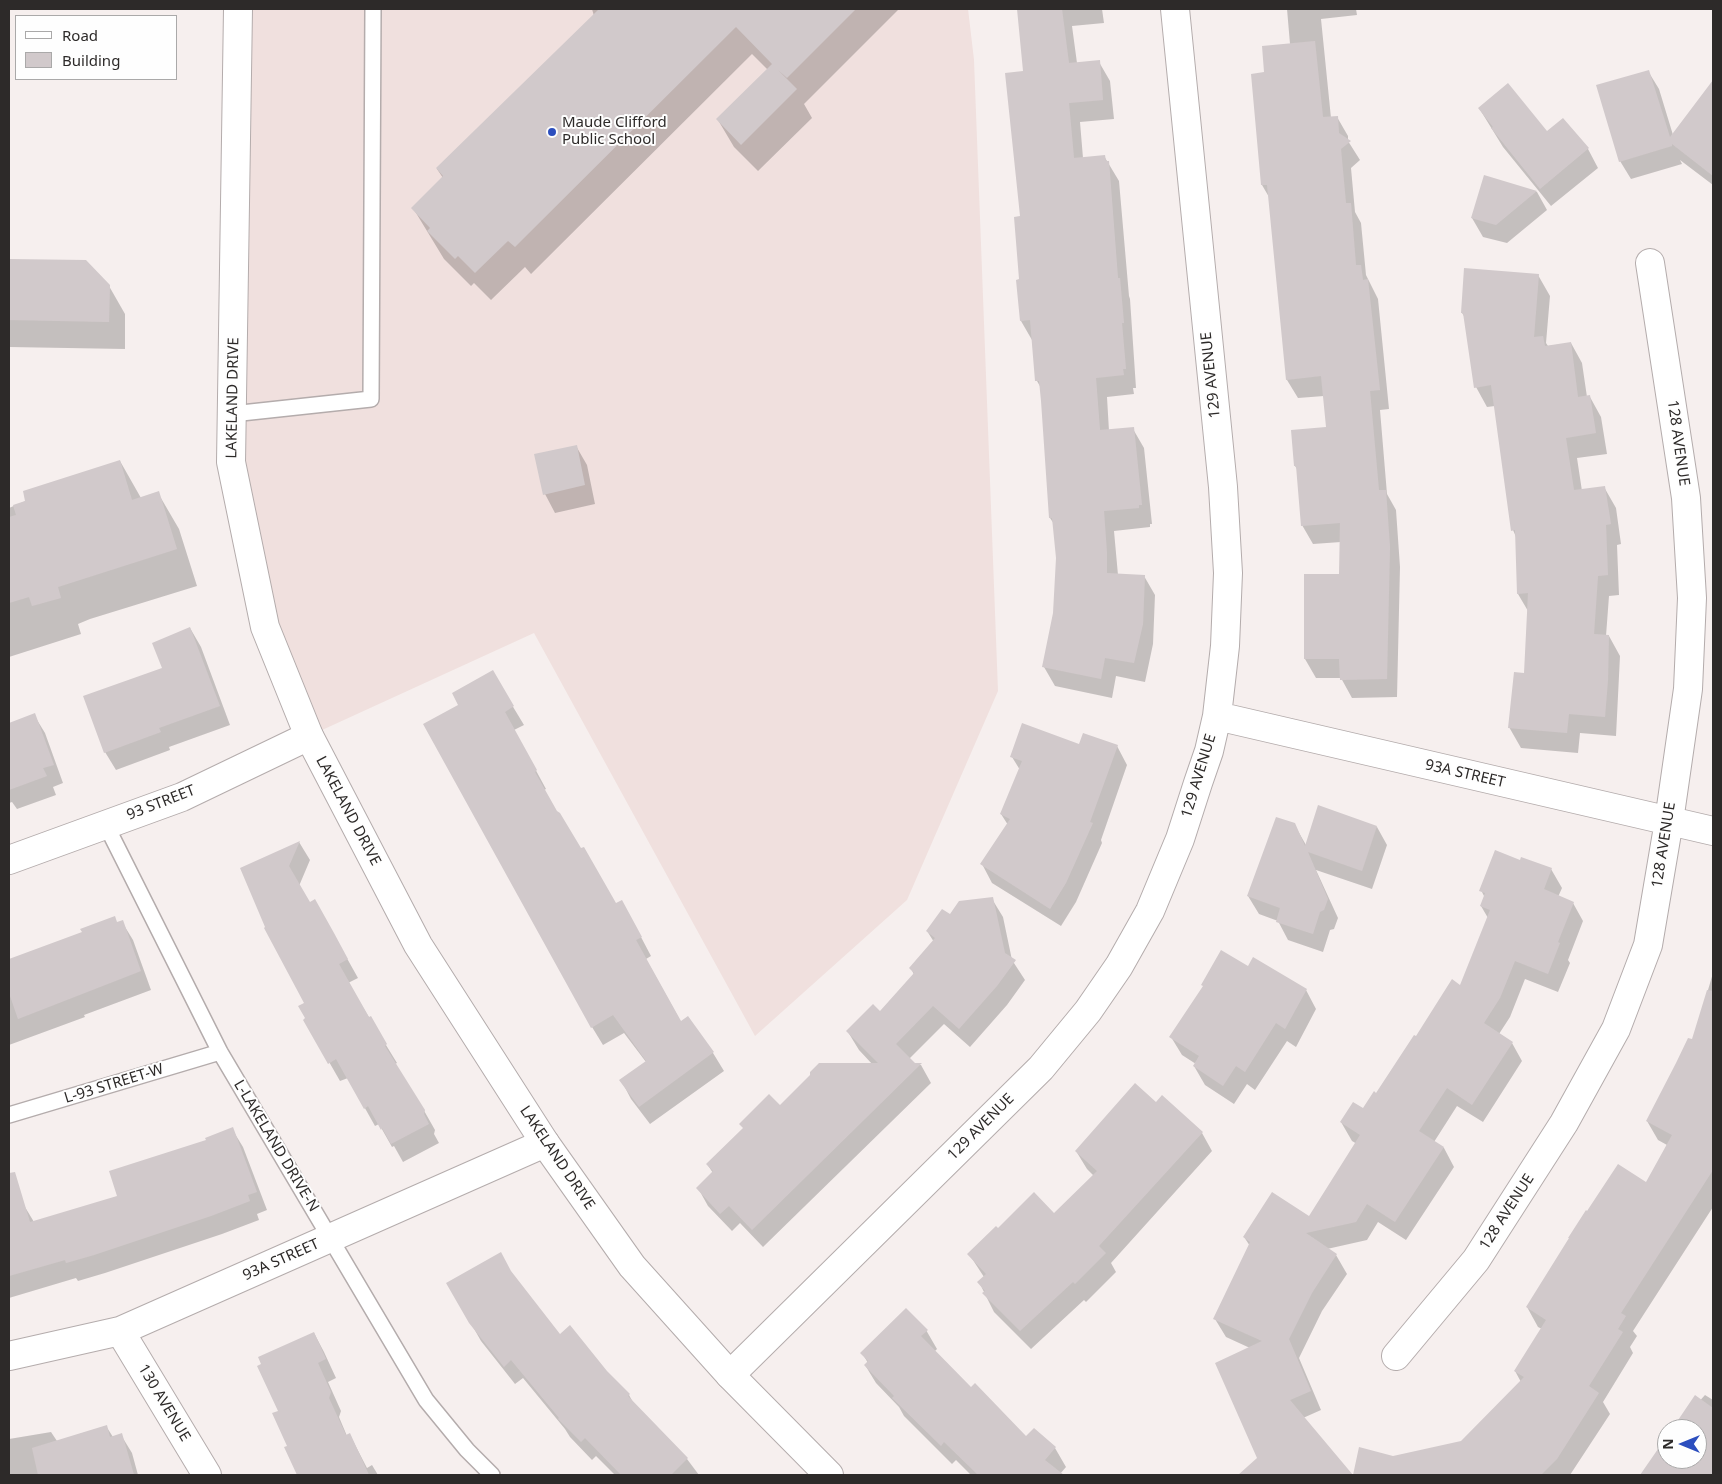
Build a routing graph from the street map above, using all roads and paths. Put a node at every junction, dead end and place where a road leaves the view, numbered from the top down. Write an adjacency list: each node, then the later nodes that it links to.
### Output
1 (238, 9): 5 (street, LAKELAND DRIVE)
2 (373, 9): 5 (lane)
3 (1175, 9): 6 (street, 129 AVENUE)
4 (1650, 263): 8 (street, 128 AVENUE)
5 (232, 414): 7 (street, LAKELAND DRIVE)
6 (1217, 716): 8 (street, 93A STREET); 19 (street, 129 AVENUE)
7 (309, 736): 9 (street, 93 STREET); 14 (street, LAKELAND DRIVE)
8 (1669, 821): 10 (street, 93A STREET); 18 (street, 128 AVENUE)
9 (106, 824): 11 (street, 93 STREET); 12 (lane, L-LAKELAND DRIVE-N)
10 (1713, 831)
11 (9, 860)
12 (220, 1052): 13 (lane, L-93 STREET-W); 15 (lane, L-LAKELAND DRIVE-N)
13 (9, 1115)
14 (545, 1143): 15 (street, 93A STREET); 19 (street, LAKELAND DRIVE)
15 (330, 1238): 16 (street, 93A STREET); 21 (lane, L-LAKELAND DRIVE-N)
16 (120, 1332): 17 (street, 93A STREET); 20 (street, 130 AVENUE)
17 (9, 1356)
18 (1396, 1356)
19 (730, 1375): 22 (street, LAKELAND DRIVE)
20 (207, 1475)
21 (492, 1475)
22 (829, 1475)

